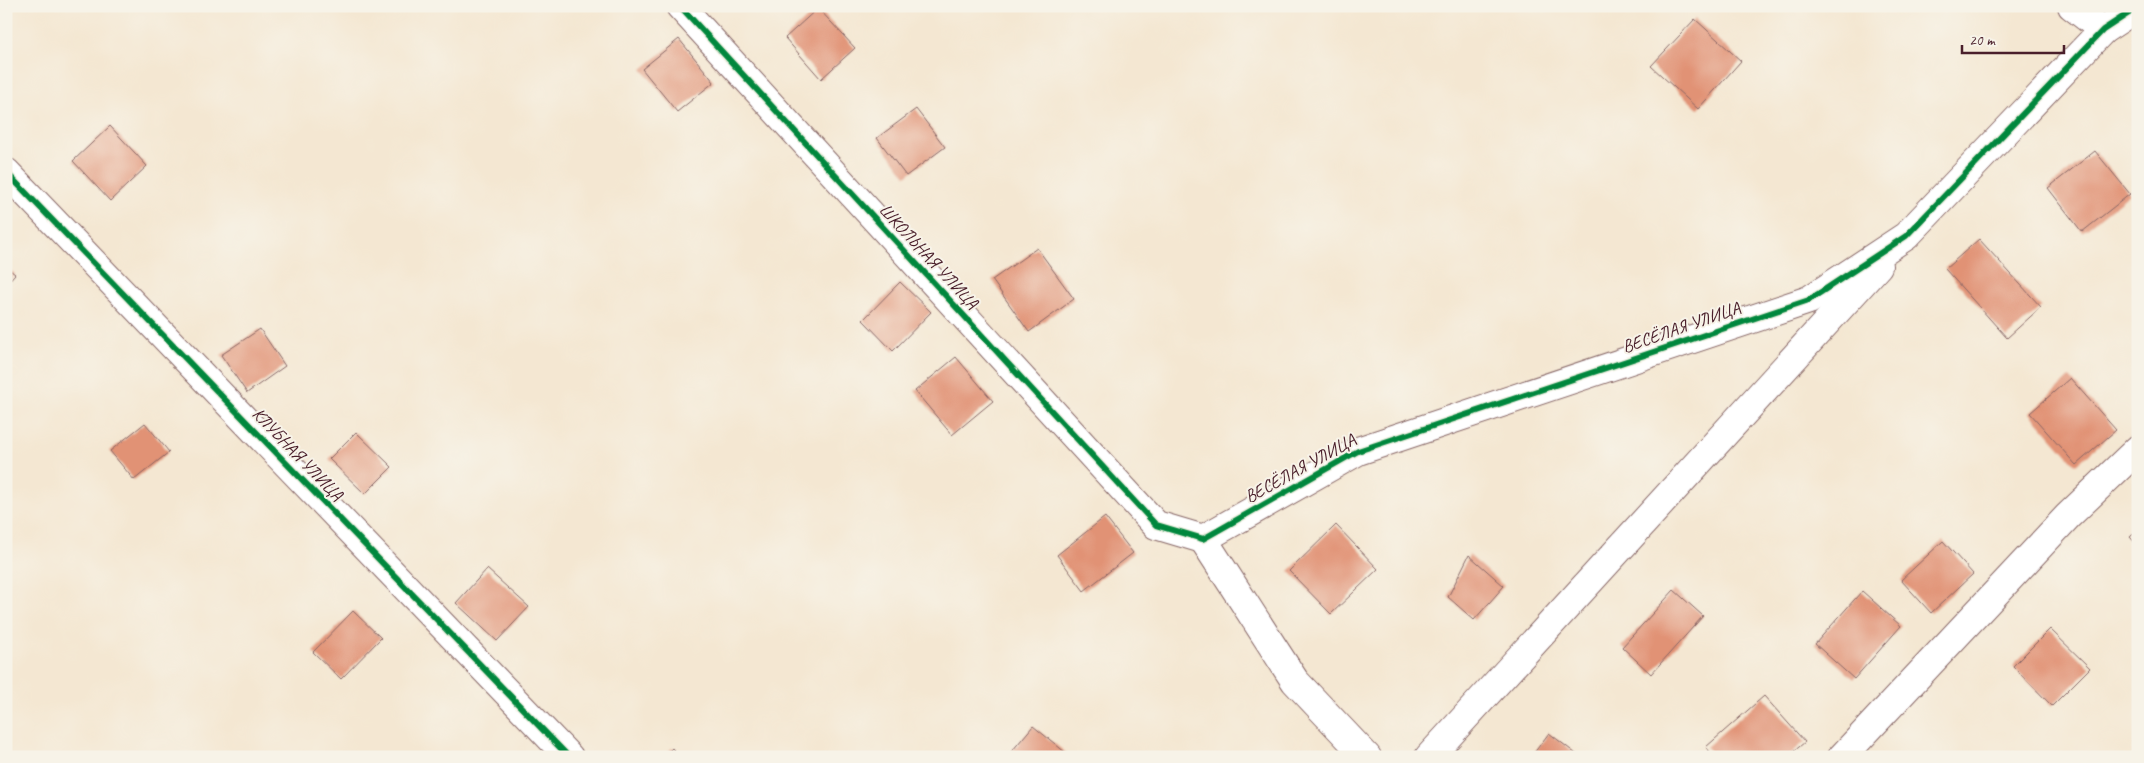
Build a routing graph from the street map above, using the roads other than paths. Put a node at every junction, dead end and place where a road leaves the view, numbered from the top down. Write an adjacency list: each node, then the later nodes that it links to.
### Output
1 (680, 6): 8 (street, ШКОЛЬНАЯ УЛИЦА)
2 (2072, 6): 4 (street)
3 (2138, 7): 4 (street, ВЕСЁЛАЯ УЛИЦА)
4 (2103, 30): 6 (street, ВЕСЁЛАЯ УЛИЦА)
5 (6, 172): 9 (street, КЛУБНАЯ УЛИЦА)
6 (1906, 236): 8 (street, ВЕСЁЛАЯ УЛИЦА); 11 (street)
7 (2138, 449): 12 (street)
8 (1203, 539): 10 (street)
9 (569, 757)
10 (1367, 757)
11 (1429, 757)
12 (1842, 757)

